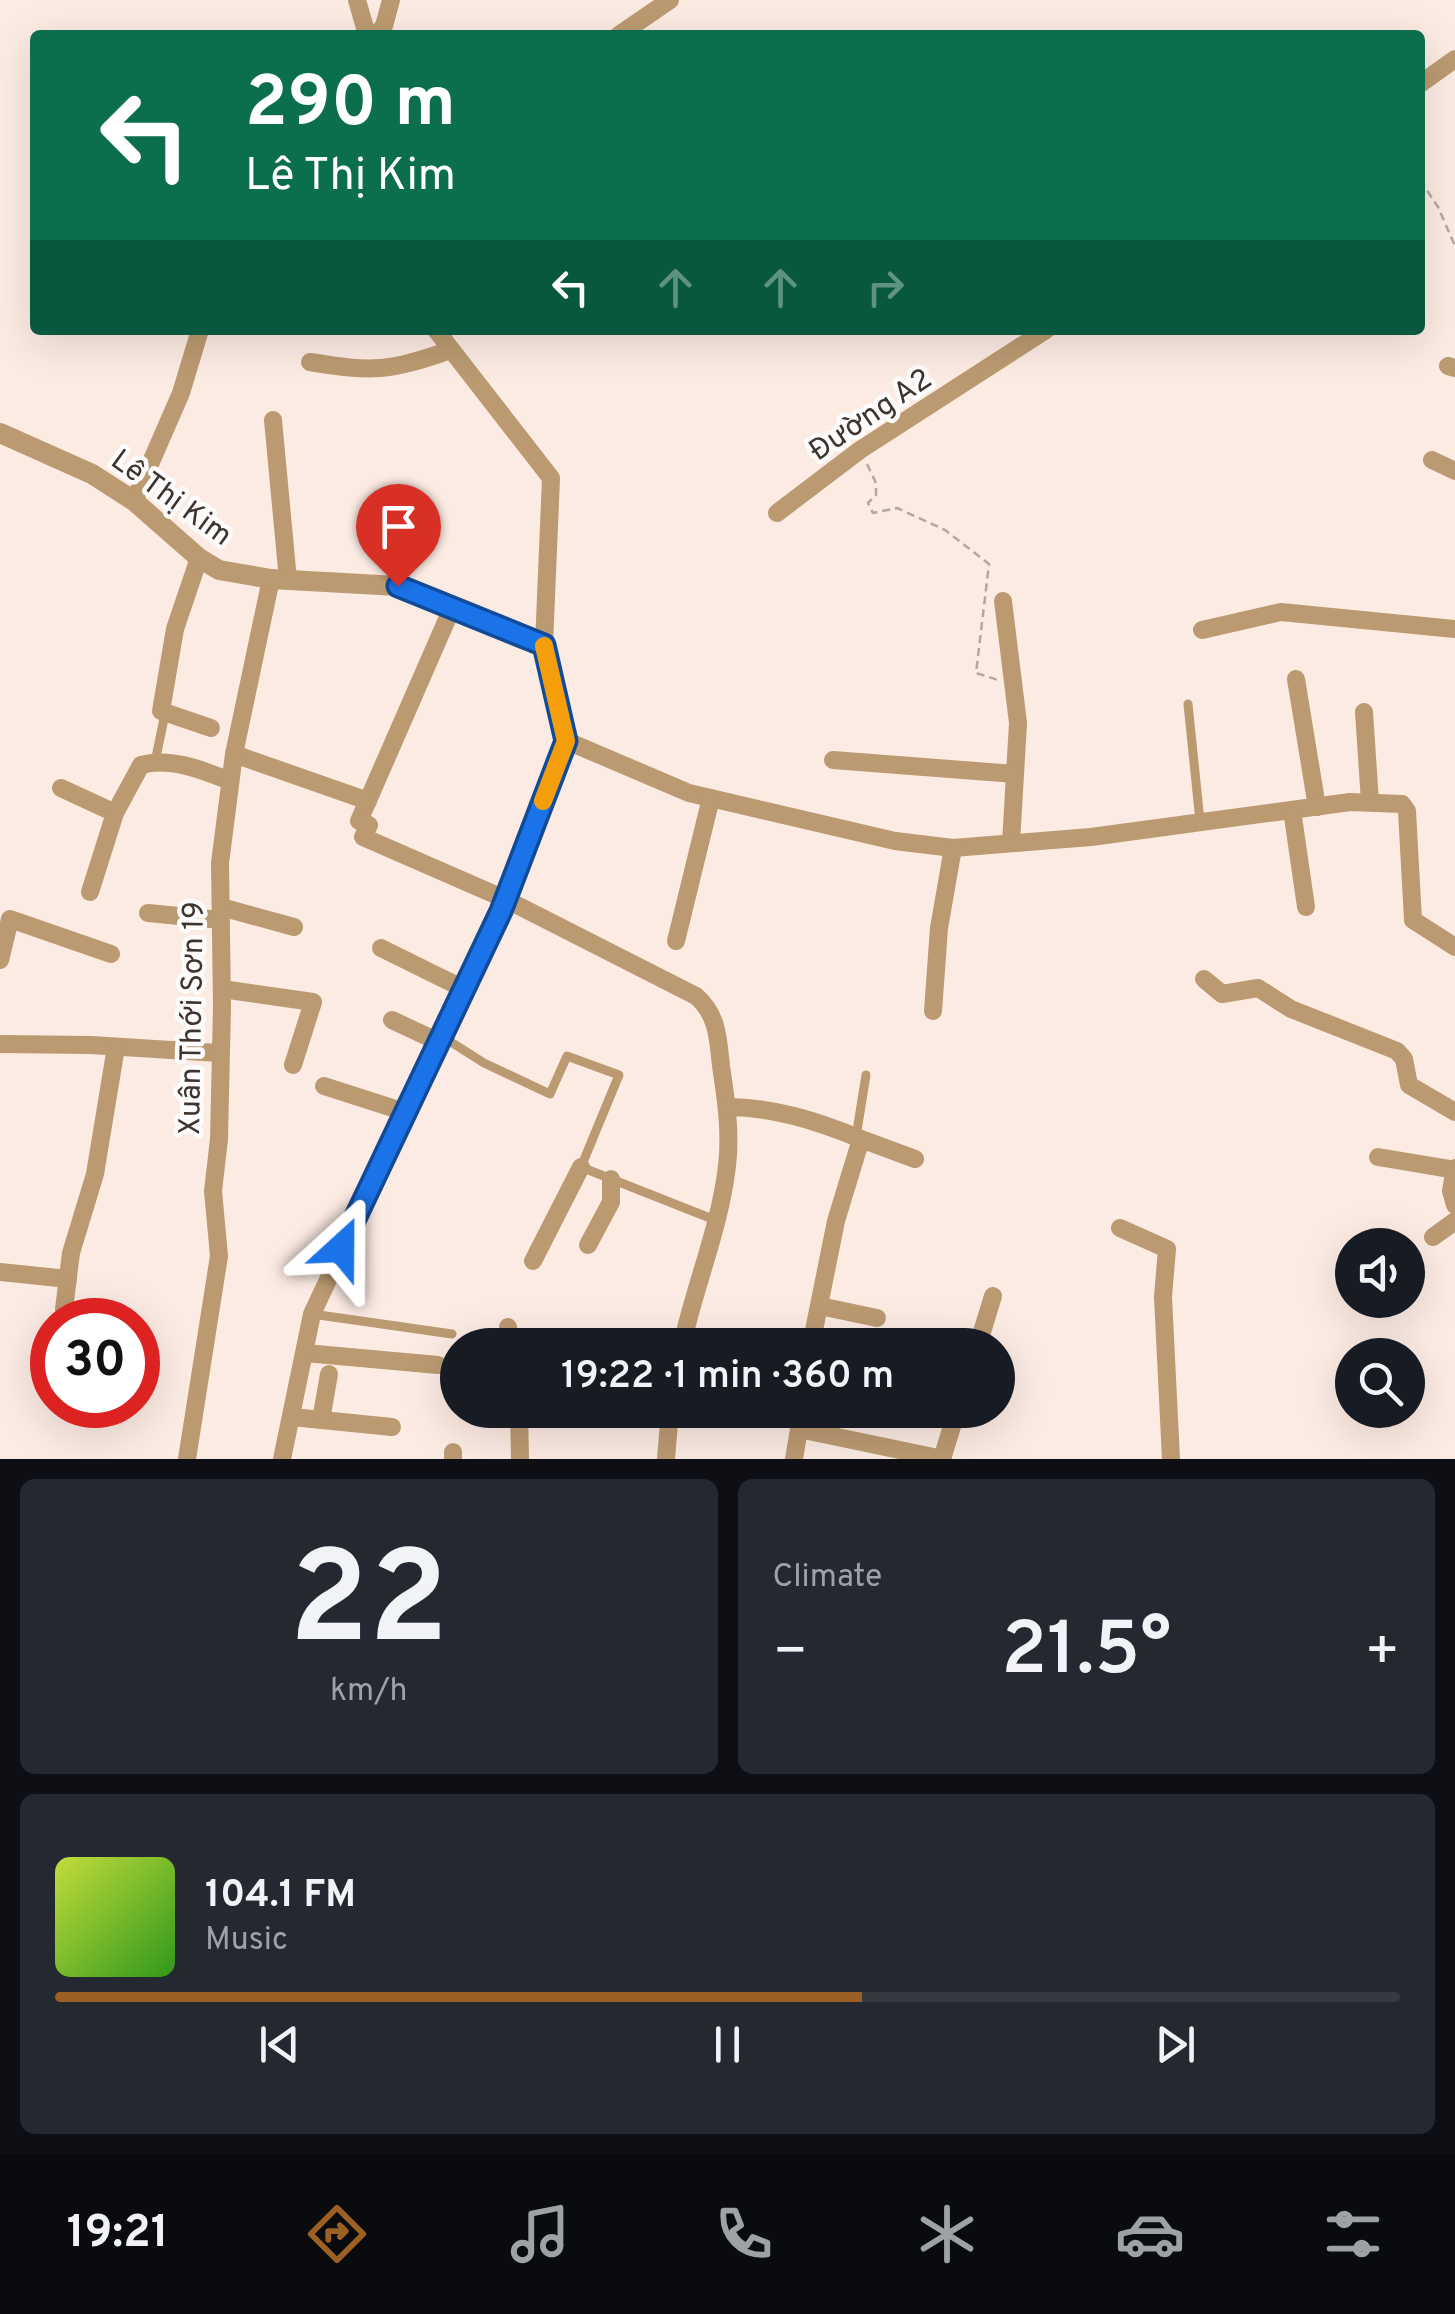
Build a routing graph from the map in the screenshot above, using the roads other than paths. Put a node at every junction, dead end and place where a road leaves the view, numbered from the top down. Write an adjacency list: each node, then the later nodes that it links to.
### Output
1 (357, 0): 4 (street)
2 (391, 0): 5 (street)
3 (670, 0): 6 (street)
4 (366, 30)
5 (380, 30)
6 (626, 30)
7 (1455, 58): 8 (street)
8 (1425, 80)
9 (198, 335): 18 (street)
10 (440, 335): 12 (street)
11 (1038, 335): 19 (street, Đường A2)
12 (450, 350): 13 (street); 26 (street)
13 (310, 362)
14 (273, 420): 21 (street, Xuân Thới Sơn 19)
15 (0, 433): 18 (street, Lê Thị Kim)
16 (1432, 460): 17 (street)
17 (1455, 471)
18 (134, 501): 20 (street, Lê Thị Kim)
19 (777, 513)
20 (198, 558): 21 (street, Lê Thị Kim); 30 (street)
21 (280, 579): 23 (street, Lê Thị Kim); 33 (street, Xuân Thới Sơn 19)
22 (1003, 600): 36 (street)
23 (452, 608): 26 (street, Lê Thị Kim); 40 (street)
24 (1455, 629): 25 (street)
25 (1202, 630)
26 (544, 645): 32 (street)
27 (1296, 679): 42 (street)
28 (1188, 704): 45 (lane)
29 (1364, 712): 41 (street)
30 (166, 714): 31 (street); 35 (lane)
31 (211, 728)
32 (566, 741): 39 (street); 49 (street)
33 (234, 754): 37 (street, Xuân Thới Sơn 19); 40 (street)
34 (833, 760): 36 (street)
35 (156, 762): 37 (street); 44 (street)
36 (1015, 774): 46 (street)
37 (230, 781): 52 (street, Xuân Thới Sơn 19)
38 (62, 788): 44 (street)
39 (711, 798): 47 (street); 54 (street)
40 (368, 800): 49 (street)
41 (1370, 802): 42 (street); 55 (street)
42 (1316, 806): 43 (street)
43 (1292, 810): 45 (street); 50 (street)
44 (116, 813): 48 (street)
45 (1200, 822): 46 (street)
46 (1010, 843): 47 (street)
47 (953, 848): 62 (street)
48 (90, 892)
49 (505, 899): 61 (street); 71 (street)
50 (1306, 907)
51 (148, 913): 52 (street)
52 (221, 914): 53 (street); 60 (street, Xuân Thới Sơn 19)
53 (294, 927)
54 (676, 941)
55 (1455, 946)
56 (380, 948): 61 (street)
57 (111, 954): 58 (street)
58 (0, 960)
59 (1204, 979): 73 (street)
60 (222, 989): 67 (street, Xuân Thới Sơn 19); 68 (street)
61 (464, 989): 64 (street)
62 (934, 1012)
63 (392, 1020): 64 (street)
64 (440, 1039): 72 (street); 77 (lane)
65 (0, 1044): 66 (street)
66 (116, 1047): 67 (street); 88 (street)
67 (220, 1053): 109 (street, Xuân Thới Sơn 19)
68 (294, 1065)
69 (866, 1075): 74 (lane)
70 (324, 1086): 72 (street)
71 (727, 1107): 74 (street); 82 (street)
72 (405, 1112): 92 (street)
73 (1455, 1112)
74 (858, 1138): 76 (street); 91 (street)
75 (1378, 1157): 78 (street)
76 (915, 1159)
77 (580, 1168): 79 (lane); 86 (street)
78 (1455, 1169): 80 (street)
79 (610, 1180): 82 (lane); 85 (street)
80 (1455, 1205)
81 (1455, 1220): 84 (street)
82 (718, 1222): 94 (street)
83 (1120, 1228): 115 (street)
84 (1433, 1237)
85 (588, 1245)
86 (533, 1262)
87 (0, 1272): 88 (street)
88 (68, 1279): 90 (street)
89 (993, 1296): 96 (street)
90 (66, 1298)
91 (820, 1306): 93 (street); 95 (street)
92 (312, 1314): 97 (lane); 98 (street)
93 (877, 1318)
94 (687, 1328)
95 (815, 1328)
96 (983, 1328)
97 (440, 1332)
98 (305, 1354): 99 (street); 101 (street)
99 (438, 1365)
100 (329, 1374): 102 (street)
101 (292, 1417): 102 (street); 110 (street)
102 (321, 1420): 103 (street)
103 (392, 1426)
104 (519, 1428): 111 (street)
105 (669, 1428): 112 (street)
106 (799, 1428): 113 (street)
107 (832, 1428): 114 (street)
108 (952, 1428): 114 (street)
109 (186, 1459)
110 (282, 1459)
111 (520, 1459)
112 (666, 1459)
113 (794, 1459)
114 (942, 1459)
115 (1171, 1459)

